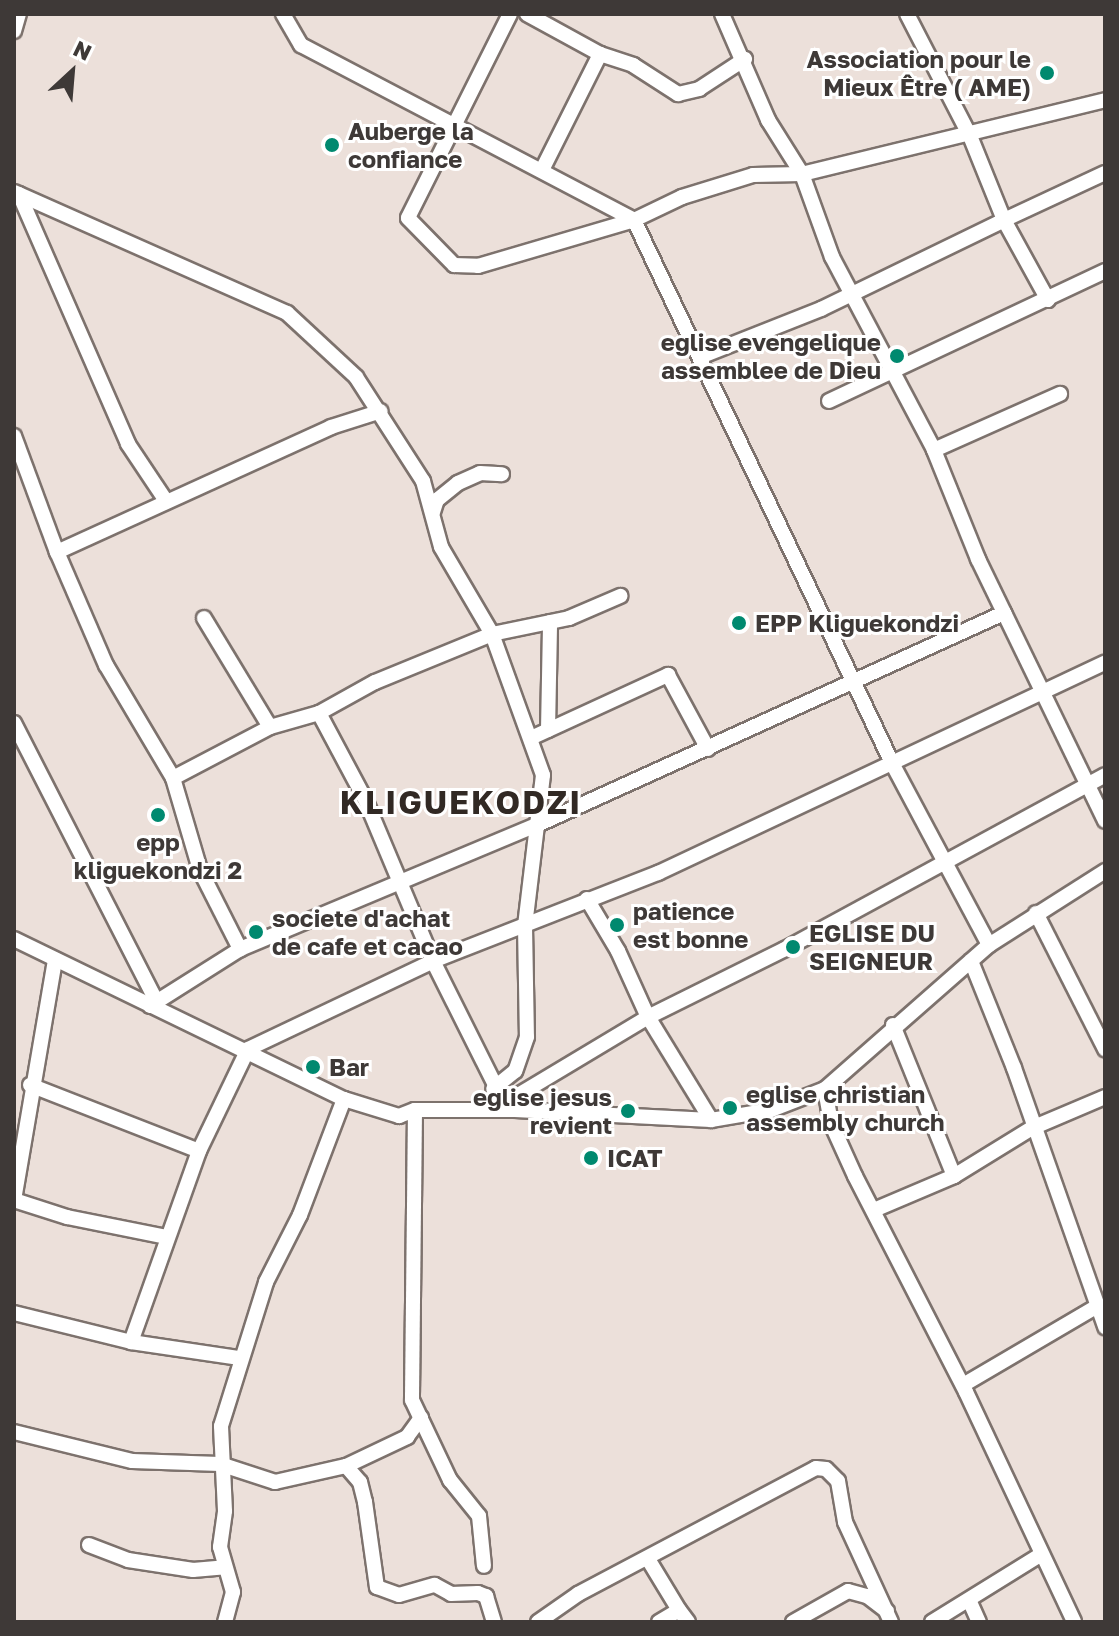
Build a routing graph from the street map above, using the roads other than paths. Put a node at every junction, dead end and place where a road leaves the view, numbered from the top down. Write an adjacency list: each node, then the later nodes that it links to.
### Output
1 (19, 14): 7 (street)
2 (283, 14): 11 (street)
3 (510, 14): 11 (street)
4 (527, 14): 8 (street)
5 (722, 14): 9 (street)
6 (907, 14): 12 (street)
7 (14, 31)
8 (600, 54): 9 (street); 13 (street)
9 (745, 59): 15 (street)
10 (1105, 100): 12 (street)
11 (452, 126): 13 (street); 17 (street)
12 (970, 136): 15 (street); 18 (street)
13 (542, 170): 17 (street)
14 (1105, 173): 18 (street)
15 (802, 174): 17 (street); 20 (street)
16 (16, 193): 26 (street); 30 (street)
17 (634, 220): 22 (street)
18 (1004, 220): 20 (street); 21 (street)
19 (1105, 271): 21 (street)
20 (851, 293): 22 (street); 23 (street)
21 (1048, 300): 23 (street)
22 (700, 357): 39 (street)
23 (891, 370): 25 (street); 28 (street)
24 (1060, 394): 28 (street)
25 (829, 401)
26 (381, 411): 30 (street); 31 (street)
27 (14, 436): 32 (street)
28 (934, 450): 34 (street)
29 (502, 474): 31 (street)
30 (166, 501): 32 (street)
31 (433, 512): 37 (street)
32 (57, 552): 49 (street)
33 (620, 596): 36 (street)
34 (1004, 613): 39 (street); 40 (street)
35 (204, 618): 43 (street)
36 (550, 622): 37 (street); 44 (street)
37 (492, 634): 41 (street); 45 (street)
38 (1105, 663): 40 (street)
39 (857, 684): 46 (street); 47 (street)
40 (1043, 689): 47 (street); 50 (street)
41 (319, 713): 43 (street); 55 (street)
42 (14, 723): 65 (street)
43 (270, 727): 49 (street)
44 (548, 730): 45 (street); 46 (street)
45 (533, 737): 52 (street)
46 (708, 749): 52 (street)
47 (893, 765): 53 (street); 56 (street)
48 (1105, 775): 50 (street)
49 (173, 778): 61 (street)
50 (1091, 783): 51 (street); 53 (street)
51 (1105, 821)
52 (537, 825): 55 (street); 58 (street)
53 (944, 861): 60 (street); 66 (street)
54 (1105, 871): 57 (street)
55 (398, 882): 61 (street); 63 (street)
56 (587, 899): 58 (street); 66 (street)
57 (1036, 913): 60 (street); 69 (street)
58 (525, 926): 63 (street); 71 (street)
59 (14, 939): 62 (street)
60 (989, 945): 64 (street)
61 (240, 949): 65 (street)
62 (55, 959): 65 (street); 70 (street)
63 (433, 961): 68 (street); 71 (street)
64 (971, 961): 67 (street); 78 (street)
65 (153, 1003): 68 (street)
66 (648, 1017): 75 (street); 77 (street)
67 (893, 1025): 72 (street); 80 (street)
68 (248, 1049): 74 (street); 79 (street)
69 (1105, 1049)
70 (30, 1085): 79 (street); 81 (street)
71 (493, 1089): 75 (street)
72 (825, 1089): 77 (street); 82 (street)
73 (1105, 1097): 78 (street)
74 (344, 1099): 76 (street); 89 (street)
75 (512, 1105): 76 (street); 77 (street)
76 (415, 1110): 91 (street)
77 (711, 1120)
78 (1032, 1128): 80 (street); 85 (street)
79 (199, 1151): 83 (street)
80 (954, 1176): 82 (street)
81 (14, 1200): 83 (street)
82 (874, 1210): 90 (street)
83 (166, 1237): 88 (street)
84 (1105, 1287): 85 (street)
85 (1093, 1301): 87 (street); 90 (street)
86 (14, 1313): 88 (street)
87 (1105, 1327)
88 (131, 1342): 89 (street)
89 (240, 1358): 93 (street)
90 (963, 1385): 96 (street)
91 (421, 1418): 94 (street); 98 (street)
92 (14, 1432): 93 (street)
93 (220, 1464): 94 (street); 99 (street)
94 (346, 1466): 104 (street)
95 (89, 1545): 99 (street)
96 (1040, 1555): 100 (street); 110 (street)
97 (648, 1559): 101 (street); 102 (street); 105 (street)
98 (484, 1566)
99 (225, 1567): 103 (street)
100 (970, 1602): 108 (street); 109 (street)
101 (684, 1616): 106 (street)
102 (890, 1617): 107 (street)
103 (225, 1622)
104 (494, 1622)
105 (538, 1622)
106 (659, 1622)
107 (793, 1622)
108 (932, 1622)
109 (979, 1622)
110 (1074, 1622)

